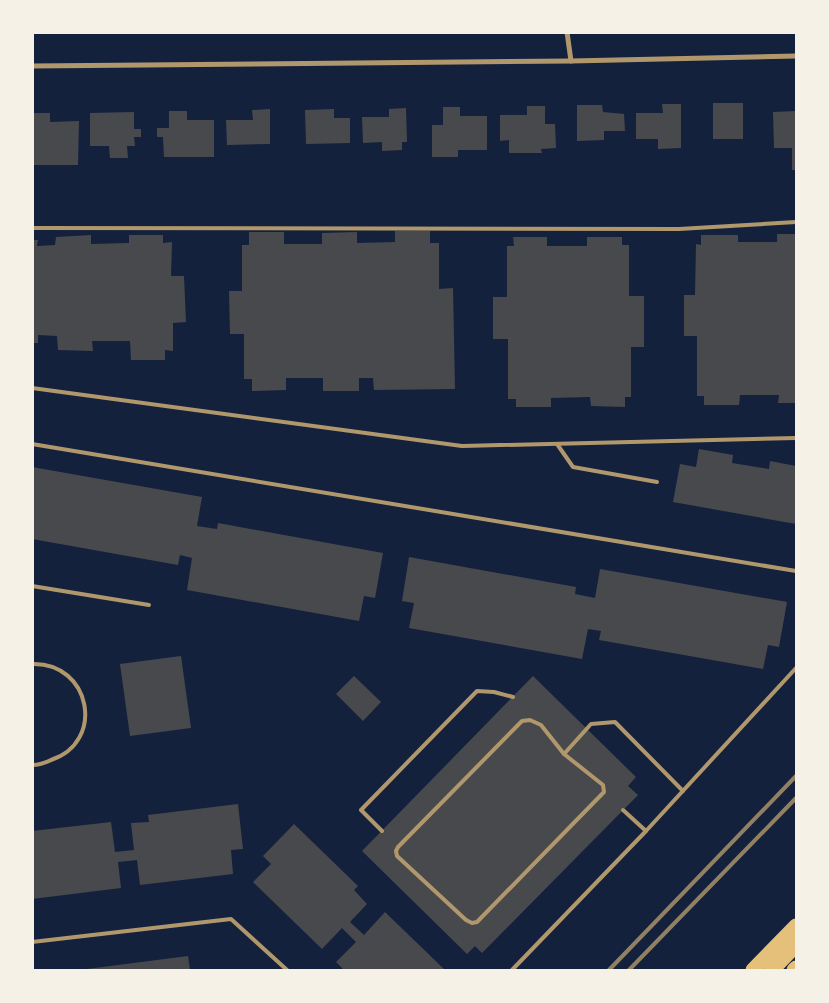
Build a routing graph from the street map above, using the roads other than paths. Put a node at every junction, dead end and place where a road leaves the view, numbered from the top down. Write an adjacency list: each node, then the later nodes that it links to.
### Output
1 (567, 32): 3 (street)
2 (796, 56): 3 (street)
3 (571, 61): 4 (street)
4 (32, 66)
5 (796, 222): 6 (lane)
6 (32, 228)
7 (32, 388): 10 (lane)
8 (796, 438): 10 (lane)
9 (32, 444): 12 (lane)
10 (557, 444): 11 (lane)
11 (657, 482)
12 (796, 571)
13 (32, 586): 14 (lane)
14 (149, 605)
15 (32, 664): 19 (lane)
16 (796, 668): 20 (lane)
17 (512, 697): 22 (lane)
18 (564, 754): 18 (lane); 20 (lane)
19 (32, 765)
20 (682, 791): 23 (lane)
21 (623, 810): 23 (lane)
22 (382, 830)
23 (646, 831): 28 (lane)
24 (796, 926): 29 (highway)
25 (32, 942): 27 (lane)
26 (796, 945): 30 (highway)
27 (287, 970)
28 (512, 970)
29 (753, 970)
30 (772, 970)

